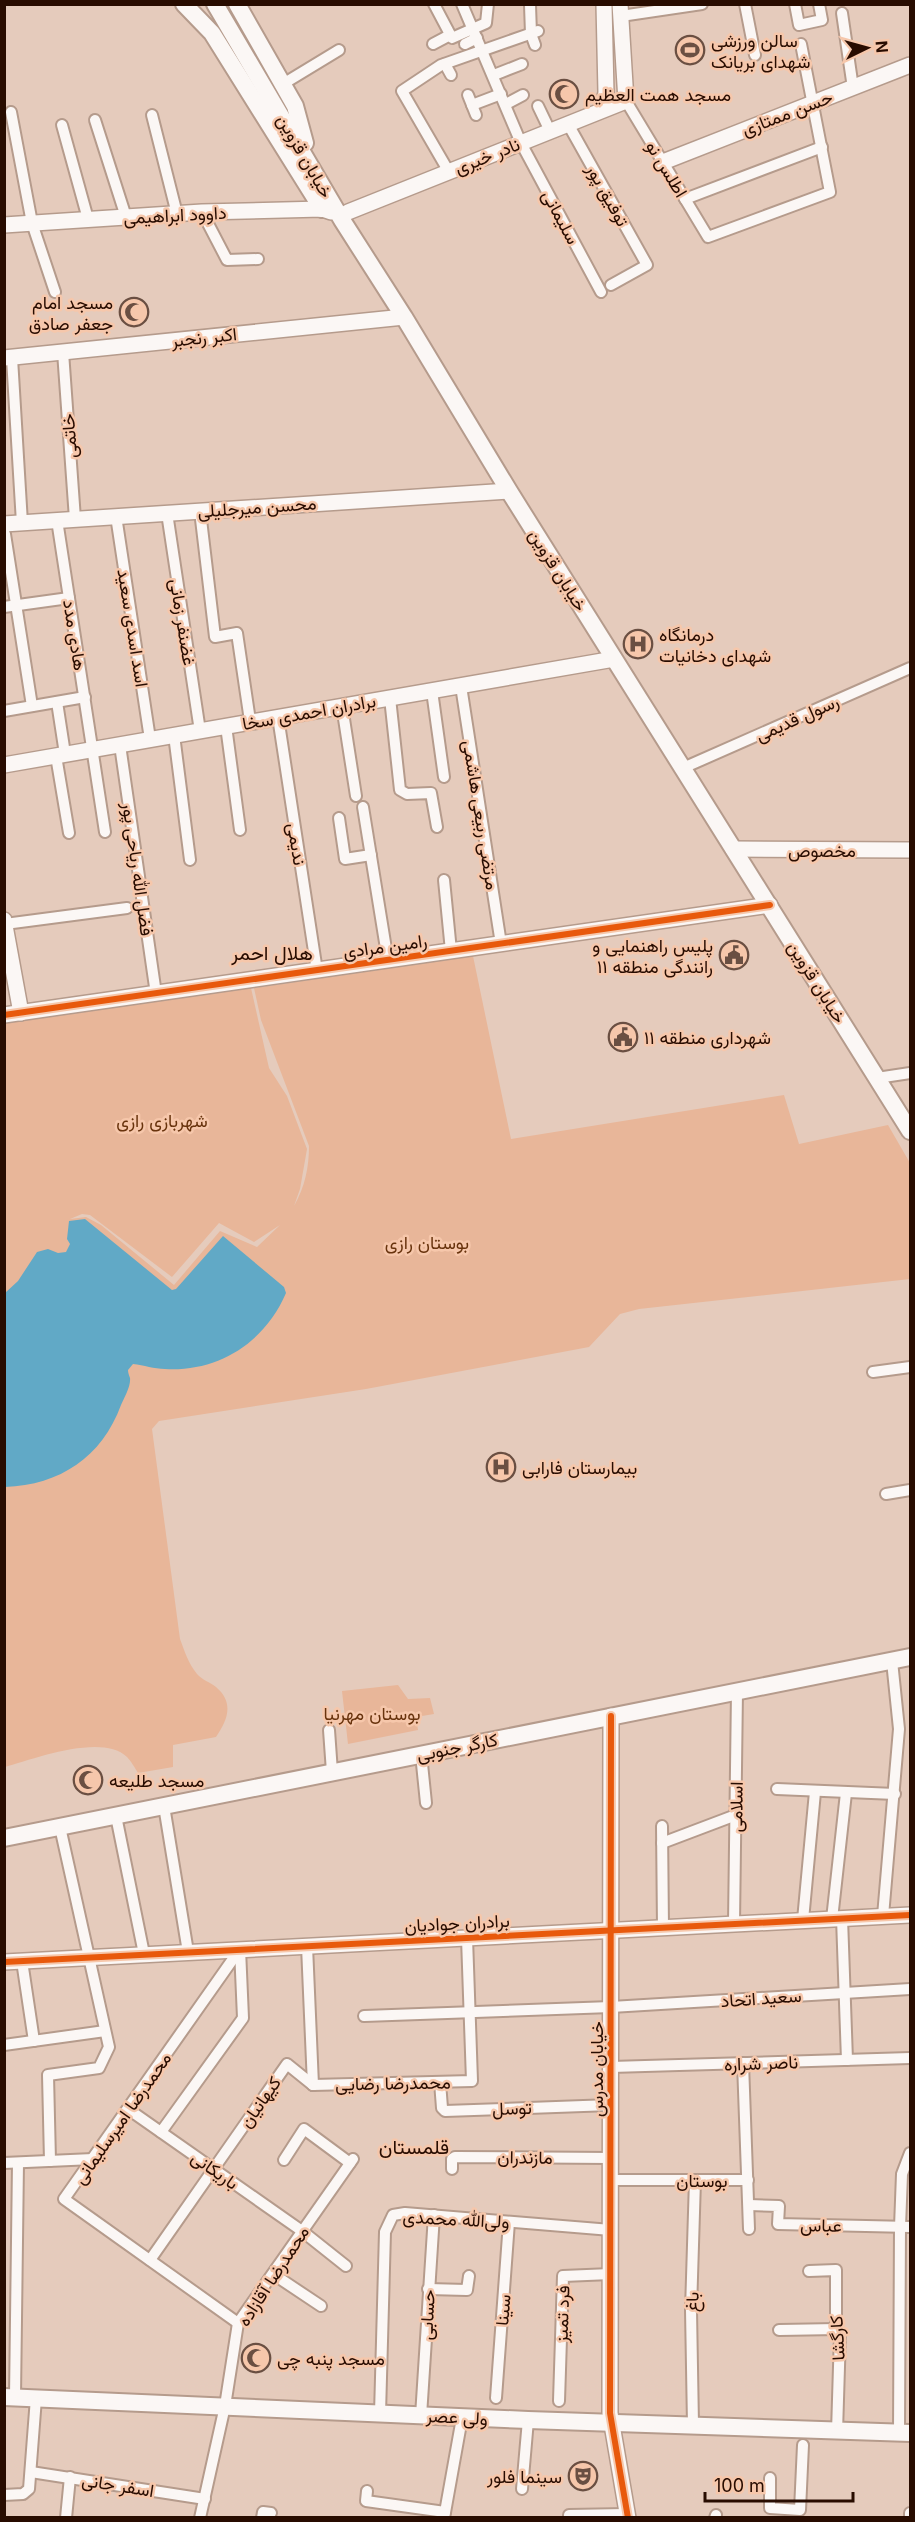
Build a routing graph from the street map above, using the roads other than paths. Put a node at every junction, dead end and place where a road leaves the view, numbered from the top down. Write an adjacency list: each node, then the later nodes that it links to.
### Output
1 (184, 4): 17 (main road)
2 (205, 4): 17 (main road)
3 (215, 4): 51 (main road, خیابان قزوین)
4 (237, 4): 18 (main road)
5 (247, 4): 18 (main road)
6 (434, 4): 21 (street)
7 (462, 4): 20 (street, سلیمانی)
8 (489, 4): 20 (street)
9 (604, 4): 41 (street)
10 (702, 4): 15 (street)
11 (745, 4): 27 (street)
12 (795, 4): 13 (street)
13 (819, 4)
14 (530, 5): 19 (street)
15 (621, 10): 37 (street)
16 (842, 13): 34 (street)
17 (203, 22): 54 (main road)
18 (251, 32): 33 (main road)
19 (535, 32): 24 (street); 26 (street)
20 (475, 33): 21 (street); 22 (street); 26 (street, سلیمانی)
21 (450, 35): 28 (street)
22 (465, 44)
23 (801, 44): 38 (street)
24 (536, 45)
25 (339, 50): 33 (street)
26 (483, 50): 28 (street); 32 (street, سلیمانی)
27 (755, 55)
28 (439, 57): 31 (street); 52 (street)
29 (522, 64): 32 (street)
30 (910, 65): 34 (street, حسن ممتازی)
31 (451, 75)
32 (494, 75): 36 (street, سلیمانی)
33 (283, 84): 51 (main road)
34 (853, 88): 38 (street, حسن ممتازی)
35 (523, 96): 36 (street)
36 (504, 99): 39 (street); 48 (street, سلیمانی)
37 (626, 100): 41 (street, نادر خیری); 50 (street, اطلس نو)
38 (813, 103): 49 (street); 50 (street, حسن ممتازی)
39 (472, 105)
40 (538, 106): 47 (street)
41 (601, 110): 45 (street, نادر خیری)
42 (11, 112): 60 (street)
43 (152, 115): 56 (street)
44 (95, 120): 58 (street)
45 (568, 124): 47 (street, نادر خیری); 63 (street, توفیق پور)
46 (62, 125): 59 (street)
47 (549, 131): 48 (street, نادر خیری)
48 (521, 143): 52 (street, نادر خیری); 65 (street, سلیمانی)
49 (822, 147): 53 (street); 53 (street, اطلس نو)
50 (663, 162): 53 (street, اطلس نو)
51 (310, 167): 57 (main road, خیابان قزوین)
52 (449, 172): 57 (street, نادر خیری)
53 (685, 199)
54 (322, 209): 55 (street, داوود ابراهیمی); 57 (street)
55 (202, 212): 56 (street, داوود ابراهیمی); 62 (street)
56 (177, 214): 58 (street, داوود ابراهیمی)
57 (345, 216): 66 (main road, خیابان قزوین)
58 (126, 217): 59 (street, داوود ابراهیمی)
59 (88, 219): 60 (street, داوود ابراهیمی)
60 (32, 223): 61 (street, داوود ابراهیمی); 64 (street)
61 (4, 225)
62 (258, 259)
63 (611, 285)
64 (55, 292)
65 (601, 292)
66 (405, 317): 67 (street, اکبر رنجبر); 69 (main road, خیابان قزوین)
67 (63, 352): 68 (street, اکبر رنجبر); 73 (street, خاتمی)
68 (8, 358): 75 (street)
69 (509, 491): 70 (street, محسن میرجلیلی); 81 (main road, خیابان قزوین)
70 (200, 511): 71 (street, محسن میرجلیلی); 91 (street)
71 (167, 513): 72 (street, محسن میرجلیلی); 94 (street, غضنفر زمانی)
72 (116, 516): 73 (street, محسن میرجلیلی); 96 (street, اسد اسدی سعید)
73 (75, 519): 74 (street, محسن میرجلیلی)
74 (57, 520): 75 (street, محسن میرجلیلی); 78 (street, هادی مدد)
75 (22, 523): 76 (street, محسن میرجلیلی)
76 (4, 524)
77 (5, 534): 79 (street)
78 (69, 598): 79 (street); 85 (street, هادی مدد)
79 (16, 605): 80 (street); 88 (street)
80 (4, 607)
81 (614, 659): 83 (street, برادران احمدی سخا); 101 (main road, خیابان قزوین)
82 (910, 668): 101 (street, رسول قدیمی)
83 (461, 686): 84 (street, برادران احمدی سخا); 118 (street, مرتضی ربیعی هاشمی)
84 (432, 691): 86 (street, برادران احمدی سخا); 102 (street)
85 (85, 697): 87 (street); 98 (street, هادی مدد)
86 (390, 698): 89 (street, برادران احمدی سخا); 106 (street)
87 (57, 702): 88 (street); 99 (street)
88 (32, 706): 90 (street)
89 (342, 706): 92 (street, برادران احمدی سخا); 103 (street)
90 (4, 711)
91 (249, 714)
92 (278, 717): 93 (street, برادران احمدی سخا); 121 (street, ندیمی)
93 (226, 726): 94 (street, برادران احمدی سخا); 107 (street)
94 (200, 731): 95 (street, برادران احمدی سخا)
95 (174, 735): 96 (street, برادران احمدی سخا); 113 (street)
96 (150, 739): 97 (street, برادران احمدی سخا)
97 (120, 745): 98 (street, برادران احمدی سخا); 122 (street, فضل الله ریاحی پور)
98 (93, 749): 99 (street, برادران احمدی سخا); 108 (street, هادی مدد)
99 (61, 755): 100 (street, برادران احمدی سخا); 109 (street)
100 (4, 765)
101 (682, 768): 110 (main road, خیابان قزوین)
102 (444, 777)
103 (356, 796)
104 (363, 807): 112 (street)
105 (339, 818): 112 (street)
106 (438, 826)
107 (240, 830)
108 (105, 832)
109 (69, 833)
110 (734, 849): 111 (street, مخصوص); 115 (main road, خیابان قزوین)
111 (910, 850)
112 (371, 855): 120 (street)
113 (190, 860)
114 (444, 880): 119 (street)
115 (770, 905): 118 (street, رامین مرادی); 126 (main road, خیابان قزوین)
116 (127, 908): 117 (street)
117 (5, 926): 123 (street)
118 (501, 944): 119 (street, رامین مرادی)
119 (451, 951): 120 (street, رامین مرادی)
120 (388, 961): 121 (street, رامین مرادی)
121 (317, 971): 122 (street, رامین مرادی)
122 (156, 994): 123 (street, رامین مرادی)
123 (21, 1013): 124 (street, رامین مرادی)
124 (4, 1015)
125 (910, 1072): 126 (street)
126 (877, 1078): 127 (main road, خیابان قزوین)
127 (910, 1131)
128 (910, 1366): 129 (street)
129 (873, 1372)
130 (910, 1490): 131 (street)
131 (886, 1494)
132 (910, 1657): 133 (main road, کارگر جنوبی)
133 (891, 1660): 134 (main road, کارگر جنوبی); 142 (street)
134 (737, 1691): 135 (main road, کارگر جنوبی); 145 (street, اسلامی)
135 (611, 1716): 137 (main road, کارگر جنوبی); 157 (street, خیابان مدرس)
136 (329, 1730): 138 (street)
137 (421, 1754): 138 (main road, کارگر جنوبی); 143 (street)
138 (332, 1772): 144 (main road, کارگر جنوبی)
139 (777, 1789): 140 (street)
140 (815, 1792): 141 (street); 154 (street)
141 (846, 1792): 142 (street); 153 (street)
142 (895, 1794): 152 (street)
143 (426, 1803)
144 (164, 1806): 146 (main road, کارگر جنوبی); 161 (street)
145 (736, 1815): 150 (street); 155 (street, اسلامی)
146 (116, 1816): 148 (main road, کارگر جنوبی); 162 (street)
147 (662, 1826): 150 (street)
148 (60, 1827): 149 (main road, کارگر جنوبی); 163 (street)
149 (4, 1838)
150 (662, 1843): 156 (street)
151 (910, 1915): 152 (street, برادران جوادیان)
152 (883, 1916): 153 (street, برادران جوادیان)
153 (837, 1919): 154 (street, برادران جوادیان); 167 (street)
154 (803, 1920): 155 (street, برادران جوادیان)
155 (734, 1924): 156 (street, برادران جوادیان)
156 (663, 1928): 157 (street, برادران جوادیان)
157 (610, 1930): 158 (street, برادران جوادیان); 168 (street, خیابان مدرس)
158 (467, 1938): 159 (street, برادران جوادیان); 169 (street, محمدرضا رضایی)
159 (307, 1946): 160 (street, برادران جوادیان); 179 (street)
160 (240, 1949): 161 (street, برادران جوادیان); 181 (street, محمدرضا امیرسلیمانی); 182 (street)
161 (188, 1952): 162 (street, برادران جوادیان)
162 (144, 1954): 163 (street, برادران جوادیان)
163 (90, 1957): 164 (street, برادران جوادیان); 171 (street)
164 (22, 1961): 165 (street, برادران جوادیان); 172 (street)
165 (4, 1962)
166 (910, 1989): 167 (street, سعید اتحاد)
167 (844, 1993): 168 (street, سعید اتحاد); 175 (street)
168 (611, 2007): 169 (street, سعید اتحاد); 177 (street, خیابان مدرس)
169 (470, 2012): 170 (street, سعید اتحاد); 178 (street, محمدرضا رضایی)
170 (364, 2016)
171 (105, 2031): 172 (street); 187 (street)
172 (34, 2041): 173 (street)
173 (4, 2045)
174 (910, 2058): 175 (street, ناصر شراره)
175 (847, 2060): 176 (street, ناصر شراره)
176 (743, 2063): 177 (street, ناصر شراره); 194 (street, بوستان)
177 (611, 2067): 180 (street, خیابان مدرس)
178 (440, 2082): 179 (street, محمدرضا رضایی); 180 (street, توسل)
179 (313, 2085): 190 (street, کیهانیان)
180 (611, 2105): 184 (street, خیابان مدرس)
181 (128, 2109): 182 (street, باریکانی); 185 (street, محمدرضا امیرسلیمانی)
182 (161, 2132): 190 (street, باریکانی)
183 (910, 2157): 198 (street)
184 (610, 2158): 191 (street, مازندران); 192 (street, خیابان مدرس)
185 (93, 2159): 187 (street); 202 (street, محمدرضا امیرسلیمانی)
186 (284, 2160): 201 (street, محمدرضا آقازاده)
187 (50, 2161): 189 (street)
188 (4, 2163): 189 (street)
189 (18, 2163): 213 (street)
190 (214, 2169): 201 (street, باریکانی); 202 (street)
191 (452, 2169)
192 (611, 2180): 193 (street, بوستان); 200 (street, خیابان مدرس)
193 (695, 2180): 194 (street, بوستان); 223 (street, باغ)
194 (748, 2180): 195 (street)
195 (749, 2205): 198 (street, عباس); 199 (street)
196 (434, 2215): 197 (street, ولی‌الله محمدی); 208 (street, حسابی); 218 (street, ولی‌الله محمدی)
197 (509, 2222): 200 (street, ولی‌الله محمدی); 215 (street, سینا)
198 (905, 2227): 225 (street)
199 (749, 2229)
200 (611, 2230): 206 (street, خیابان مدرس)
201 (302, 2231): 203 (street, باریکانی); 205 (street, محمدرضا آقازاده)
202 (150, 2260): 210 (street, محمدرضا امیرسلیمانی)
203 (346, 2266)
204 (809, 2271): 211 (street, کارگشا)
205 (273, 2274): 209 (street); 210 (street, محمدرضا آقازاده)
206 (611, 2274): 216 (street, فرد تمیز); 222 (street, خیابان مدرس)
207 (469, 2276): 208 (street)
208 (428, 2289): 219 (street, حسابی)
209 (321, 2306)
210 (238, 2324): 217 (street, محمدرضا آقازاده)
211 (837, 2329): 212 (street); 224 (street, کارگشا)
212 (779, 2330)
213 (10, 2397): 214 (main road, ولی عصر)
214 (36, 2398): 217 (main road, ولی عصر); 227 (street)
215 (496, 2398)
216 (559, 2401)
217 (225, 2406): 218 (main road, ولی عصر); 233 (street, محمدرضا آقازاده)
218 (380, 2414): 219 (main road, ولی عصر)
219 (421, 2416): 220 (main road, ولی عصر)
220 (462, 2418): 221 (main road, ولی عصر); 235 (street)
221 (528, 2421): 222 (main road, ولی عصر); 230 (street)
222 (611, 2422): 223 (main road, ولی عصر); 236 (street, خیابان مدرس)
223 (693, 2425): 224 (main road, ولی عصر)
224 (837, 2432): 225 (main road, ولی عصر)
225 (905, 2433)
226 (803, 2445): 234 (street)
227 (31, 2472): 228 (street, اسفر جانی); 232 (street)
228 (70, 2477): 233 (street, اسفر جانی); 237 (street)
229 (770, 2478): 234 (street)
230 (522, 2489)
231 (366, 2491): 235 (street)
232 (4, 2495)
233 (205, 2499): 238 (street, محمدرضا آقازاده)
234 (782, 2513)
235 (445, 2515)
236 (628, 2516): 239 (street)
237 (66, 2517)
238 (200, 2517)
239 (569, 2517)

